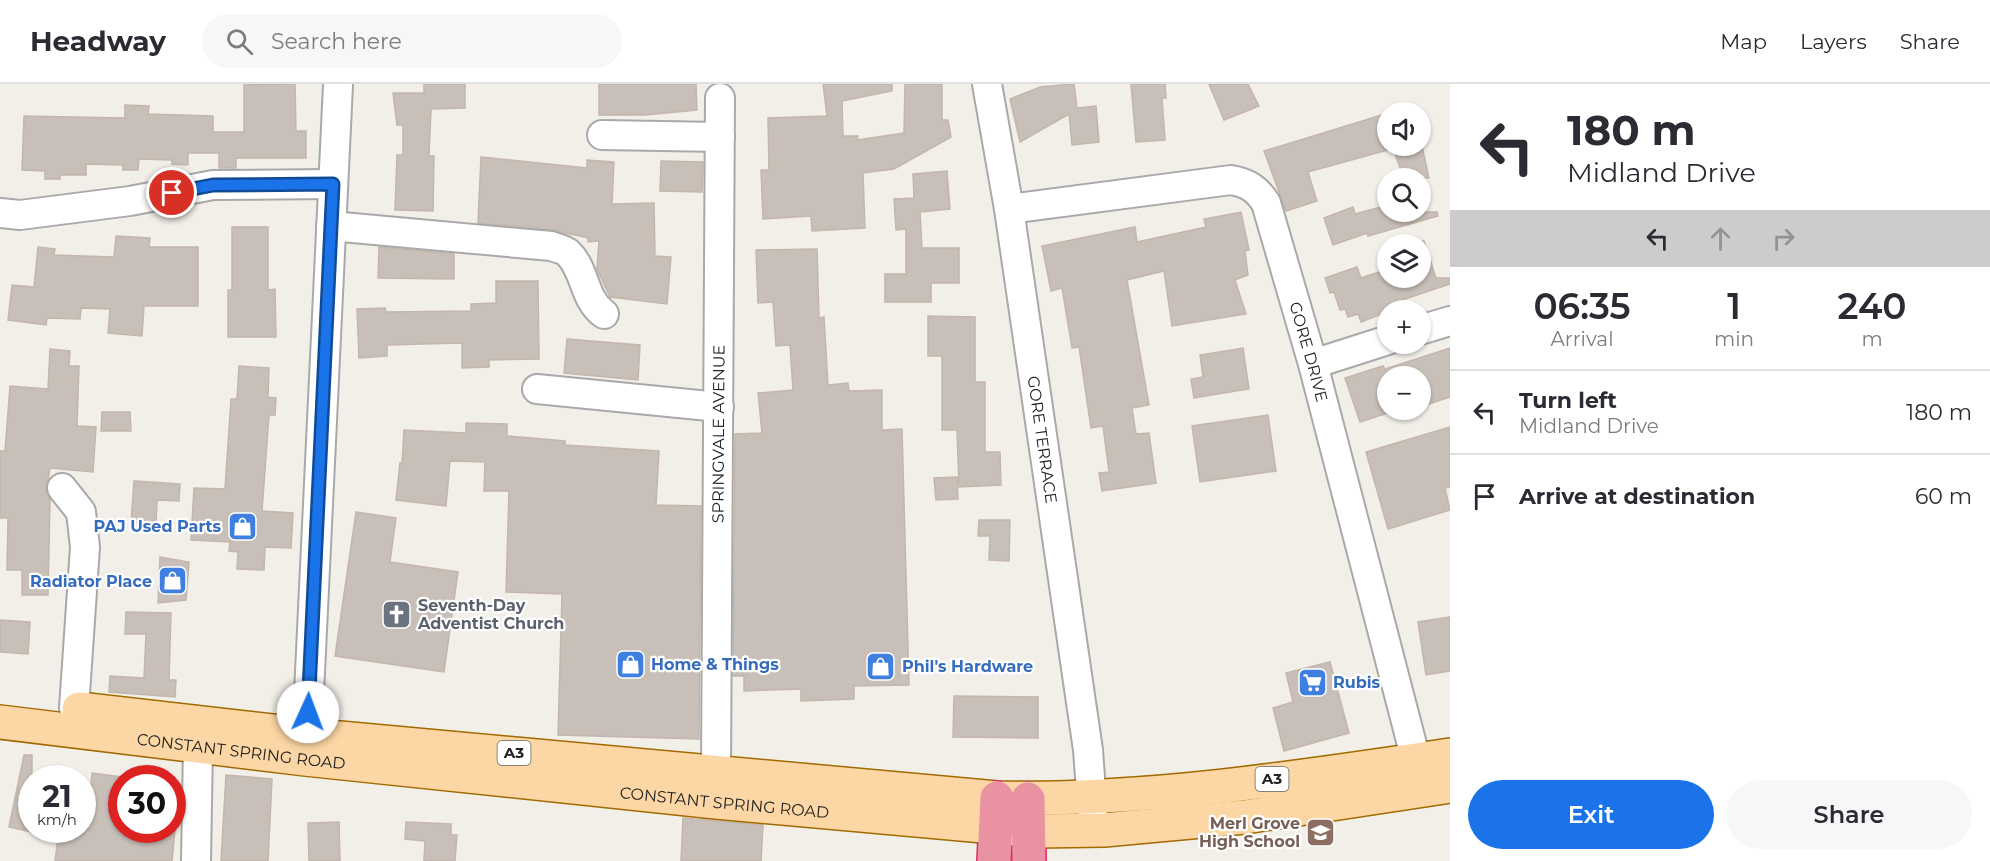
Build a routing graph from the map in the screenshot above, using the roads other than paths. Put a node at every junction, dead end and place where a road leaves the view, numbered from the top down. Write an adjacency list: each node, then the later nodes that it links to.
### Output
1 (987, 84): 7 (street, GORE TERRACE)
2 (338, 85): 6 (street)
3 (720, 98): 5 (street, SPRINGVALE AVENUE)
4 (602, 135): 5 (street)
5 (720, 137): 16 (street, SPRINGVALE AVENUE)
6 (333, 184): 8 (street); 9 (street)
7 (1010, 209): 14 (street, GORE DRIVE); 27 (street, GORE TERRACE)
8 (0, 213)
9 (330, 226): 10 (street); 21 (street)
10 (604, 314)
11 (1450, 321): 12 (street)
12 (1431, 327)
13 (1377, 344): 14 (street)
14 (1313, 364): 24 (street, GORE DRIVE)
15 (537, 389): 16 (street)
16 (719, 407): 25 (street, SPRINGVALE AVENUE)
17 (62, 488): 19 (street)
18 (0, 699): 19 (main road, CONSTANT SPRING ROAD / A3)
19 (74, 708): 21 (main road, CONSTANT SPRING ROAD / A3)
20 (0, 722): 22 (main road, CONSTANT SPRING ROAD / A3)
21 (307, 735): 25 (main road, CONSTANT SPRING ROAD / A3)
22 (198, 746): 28 (main road, CONSTANT SPRING ROAD / A3); 30 (street)
23 (1450, 755): 24 (main road, CONSTANT SPRING ROAD / A3)
24 (1416, 760): 27 (main road, CONSTANT SPRING ROAD / A3)
25 (716, 772): 28 (main road, CONSTANT SPRING ROAD / A3)
26 (1450, 786): 29 (main road, CONSTANT SPRING ROAD / A3)
27 (1092, 795): 28 (main road, CONSTANT SPRING ROAD / A3); 29 (street, GORE TERRACE)
28 (1016, 823): 29 (main road, CONSTANT SPRING ROAD / A3); 31 (highway)
29 (1094, 831)
30 (196, 861)
31 (994, 861)

